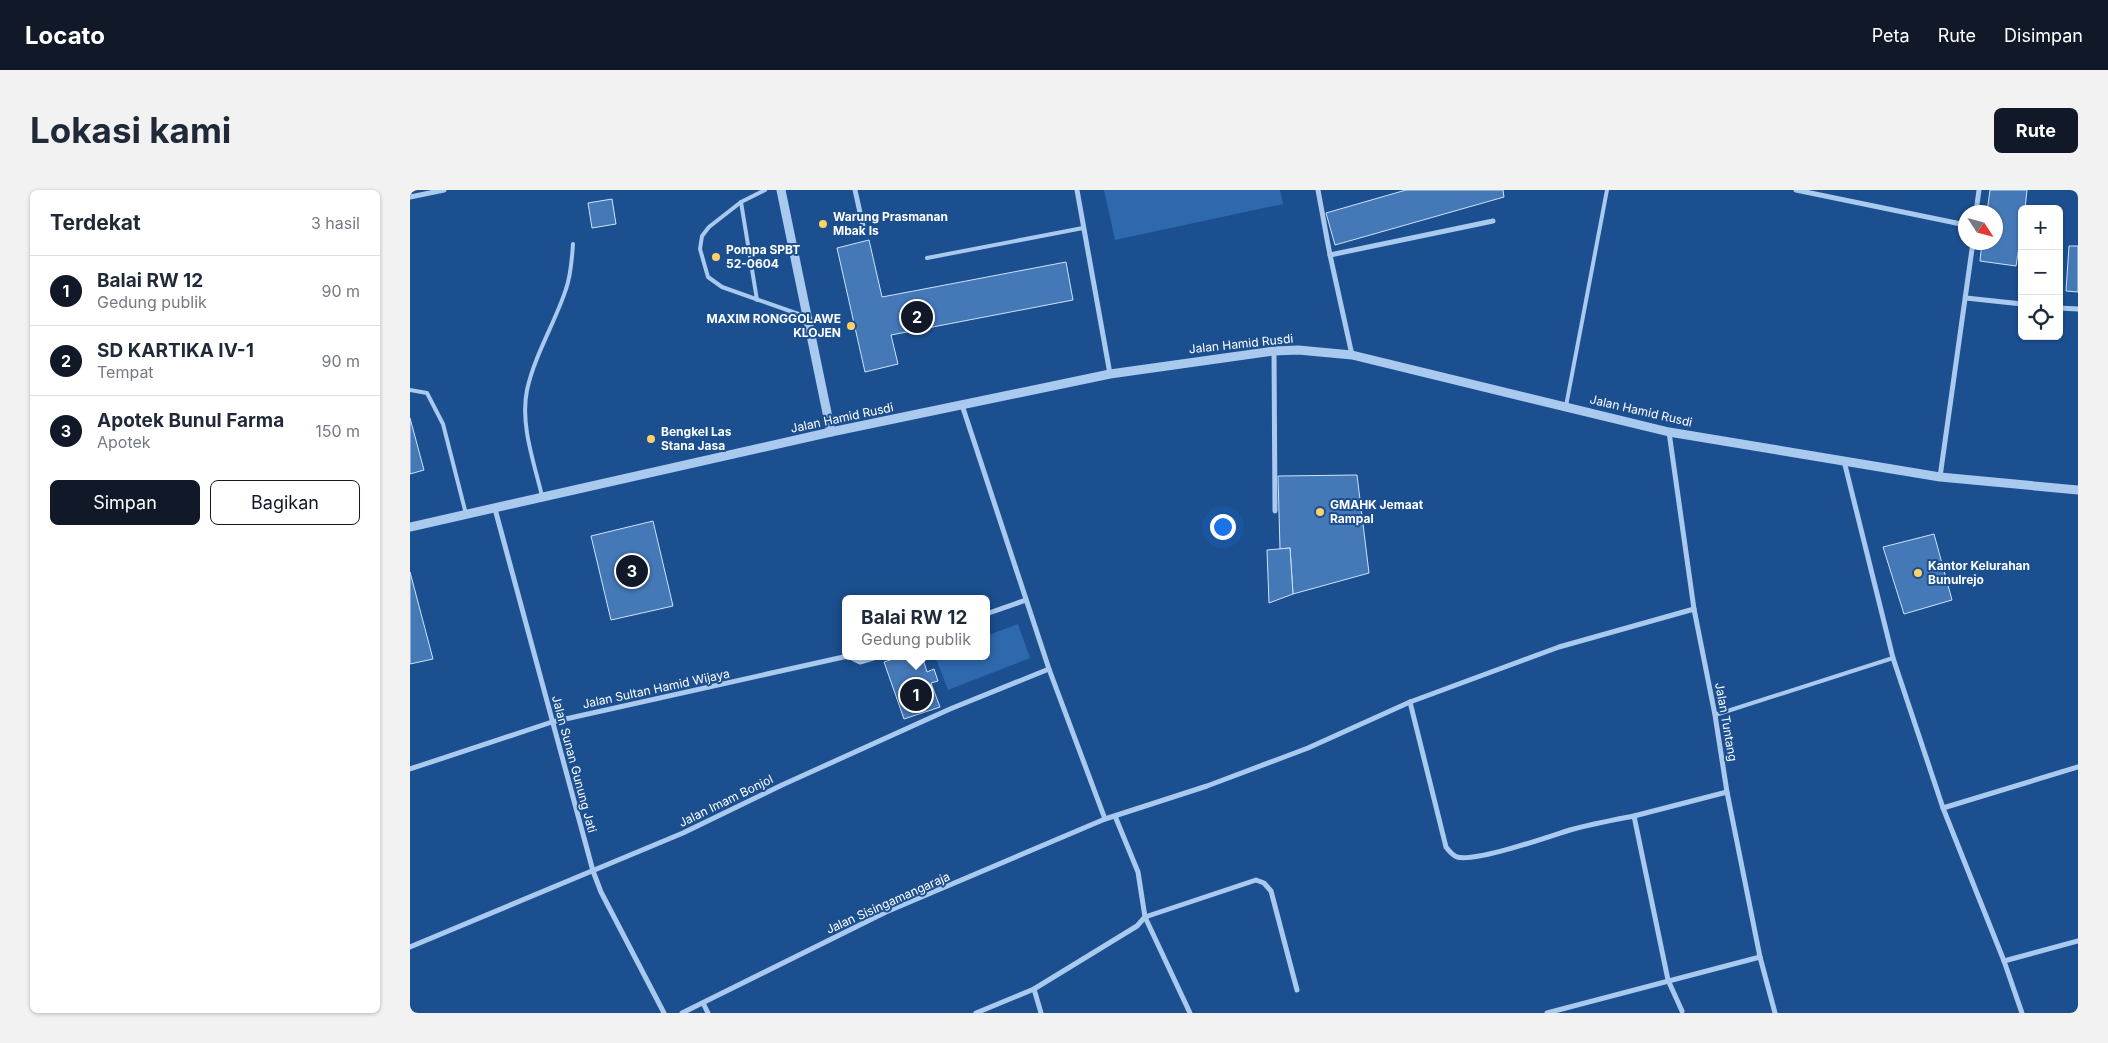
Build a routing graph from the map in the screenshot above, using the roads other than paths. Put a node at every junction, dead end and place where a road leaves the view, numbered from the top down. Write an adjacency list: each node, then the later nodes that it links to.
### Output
1 (444, 190): 10 (street)
2 (765, 190): 11 (lane)
3 (781, 190): 26 (street)
4 (855, 190): 15 (street)
5 (1077, 190): 16 (street)
6 (1318, 190): 19 (street)
7 (1607, 190): 32 (lane)
8 (1796, 190): 14 (street)
9 (1979, 190): 12 (street)
10 (410, 197)
11 (742, 202): 22 (lane); 22 (lane)
12 (1977, 205)
13 (1493, 221): 19 (street)
14 (1958, 223)
15 (863, 226)
16 (1083, 228): 20 (lane); 29 (street)
17 (573, 244): 38 (lane)
18 (1972, 250): 21 (street)
19 (1330, 256): 28 (street)
20 (927, 258)
21 (1966, 298): 23 (street); 36 (street)
22 (758, 300): 26 (lane)
23 (2018, 304)
24 (2063, 308): 25 (street)
25 (2078, 310)
26 (807, 317): 33 (street)
27 (1274, 351): 28 (street, Jalan Hamid Rusdi); 29 (street, Jalan Hamid Rusdi); 40 (street)
28 (1352, 355): 32 (street, Jalan Hamid Rusdi)
29 (1110, 374): 31 (street, Jalan Hamid Rusdi)
30 (410, 390): 41 (lane)
31 (962, 405): 33 (street, Jalan Hamid Rusdi); 43 (street)
32 (1566, 406): 34 (street, Jalan Hamid Rusdi)
33 (831, 432): 38 (street, Jalan Hamid Rusdi)
34 (1669, 432): 35 (street, Jalan Hamid Rusdi); 44 (street, Jalan Tuntang)
35 (1844, 461): 36 (street, Jalan Hamid Rusdi); 47 (street)
36 (1940, 477): 37 (street, Jalan Hamid Rusdi)
37 (2078, 490)
38 (542, 498): 39 (street, Jalan Hamid Rusdi)
39 (495, 509): 41 (street, Jalan Hamid Rusdi); 51 (street, Jalan Sunan Gunung Jati)
40 (1275, 511)
41 (466, 514): 42 (street, Jalan Hamid Rusdi)
42 (410, 527)
43 (1026, 600): 45 (street); 48 (street)
44 (1694, 608): 49 (street, Jalan Sisingamangaraja); 50 (street, Jalan Tuntang)
45 (990, 613)
46 (842, 657): 51 (street, Jalan Sultan Hamid Wijaya)
47 (1894, 658): 50 (lane); 55 (street)
48 (1049, 669): 58 (street); 59 (street, Jalan Imam Bonjol)
49 (1410, 702): 56 (street, Jalan Sisingamangaraja); 57 (street)
50 (1715, 715): 54 (street, Jalan Tuntang)
51 (552, 722): 53 (street, Jalan Sultan Hamid Wijaya); 59 (street, Jalan Sunan Gunung Jati)
52 (2078, 767): 55 (street)
53 (410, 769)
54 (1728, 792): 57 (street); 63 (street, Jalan Tuntang)
55 (1943, 808): 64 (street)
56 (1116, 816): 58 (street, Jalan Sisingamangaraja); 60 (street)
57 (1634, 816): 65 (street)
58 (1105, 819): 68 (street, Jalan Sisingamangaraja)
59 (593, 871): 62 (street, Jalan Imam Bonjol); 70 (street, Jalan Sunan Gunung Jati)
60 (1145, 917): 66 (street); 67 (street); 75 (street)
61 (2078, 941): 64 (street)
62 (410, 947)
63 (1760, 957): 65 (street); 77 (street, Jalan Tuntang)
64 (2004, 961): 78 (street)
65 (1668, 980): 69 (street); 76 (street)
66 (1034, 989): 73 (street); 74 (street)
67 (1297, 990)
68 (703, 1003): 71 (street, Jalan Sisingamangaraja); 72 (street)
69 (1682, 1011)
70 (664, 1013)
71 (682, 1013)
72 (708, 1013)
73 (976, 1013)
74 (1041, 1013)
75 (1190, 1013)
76 (1547, 1013)
77 (1775, 1013)
78 (2022, 1013)

